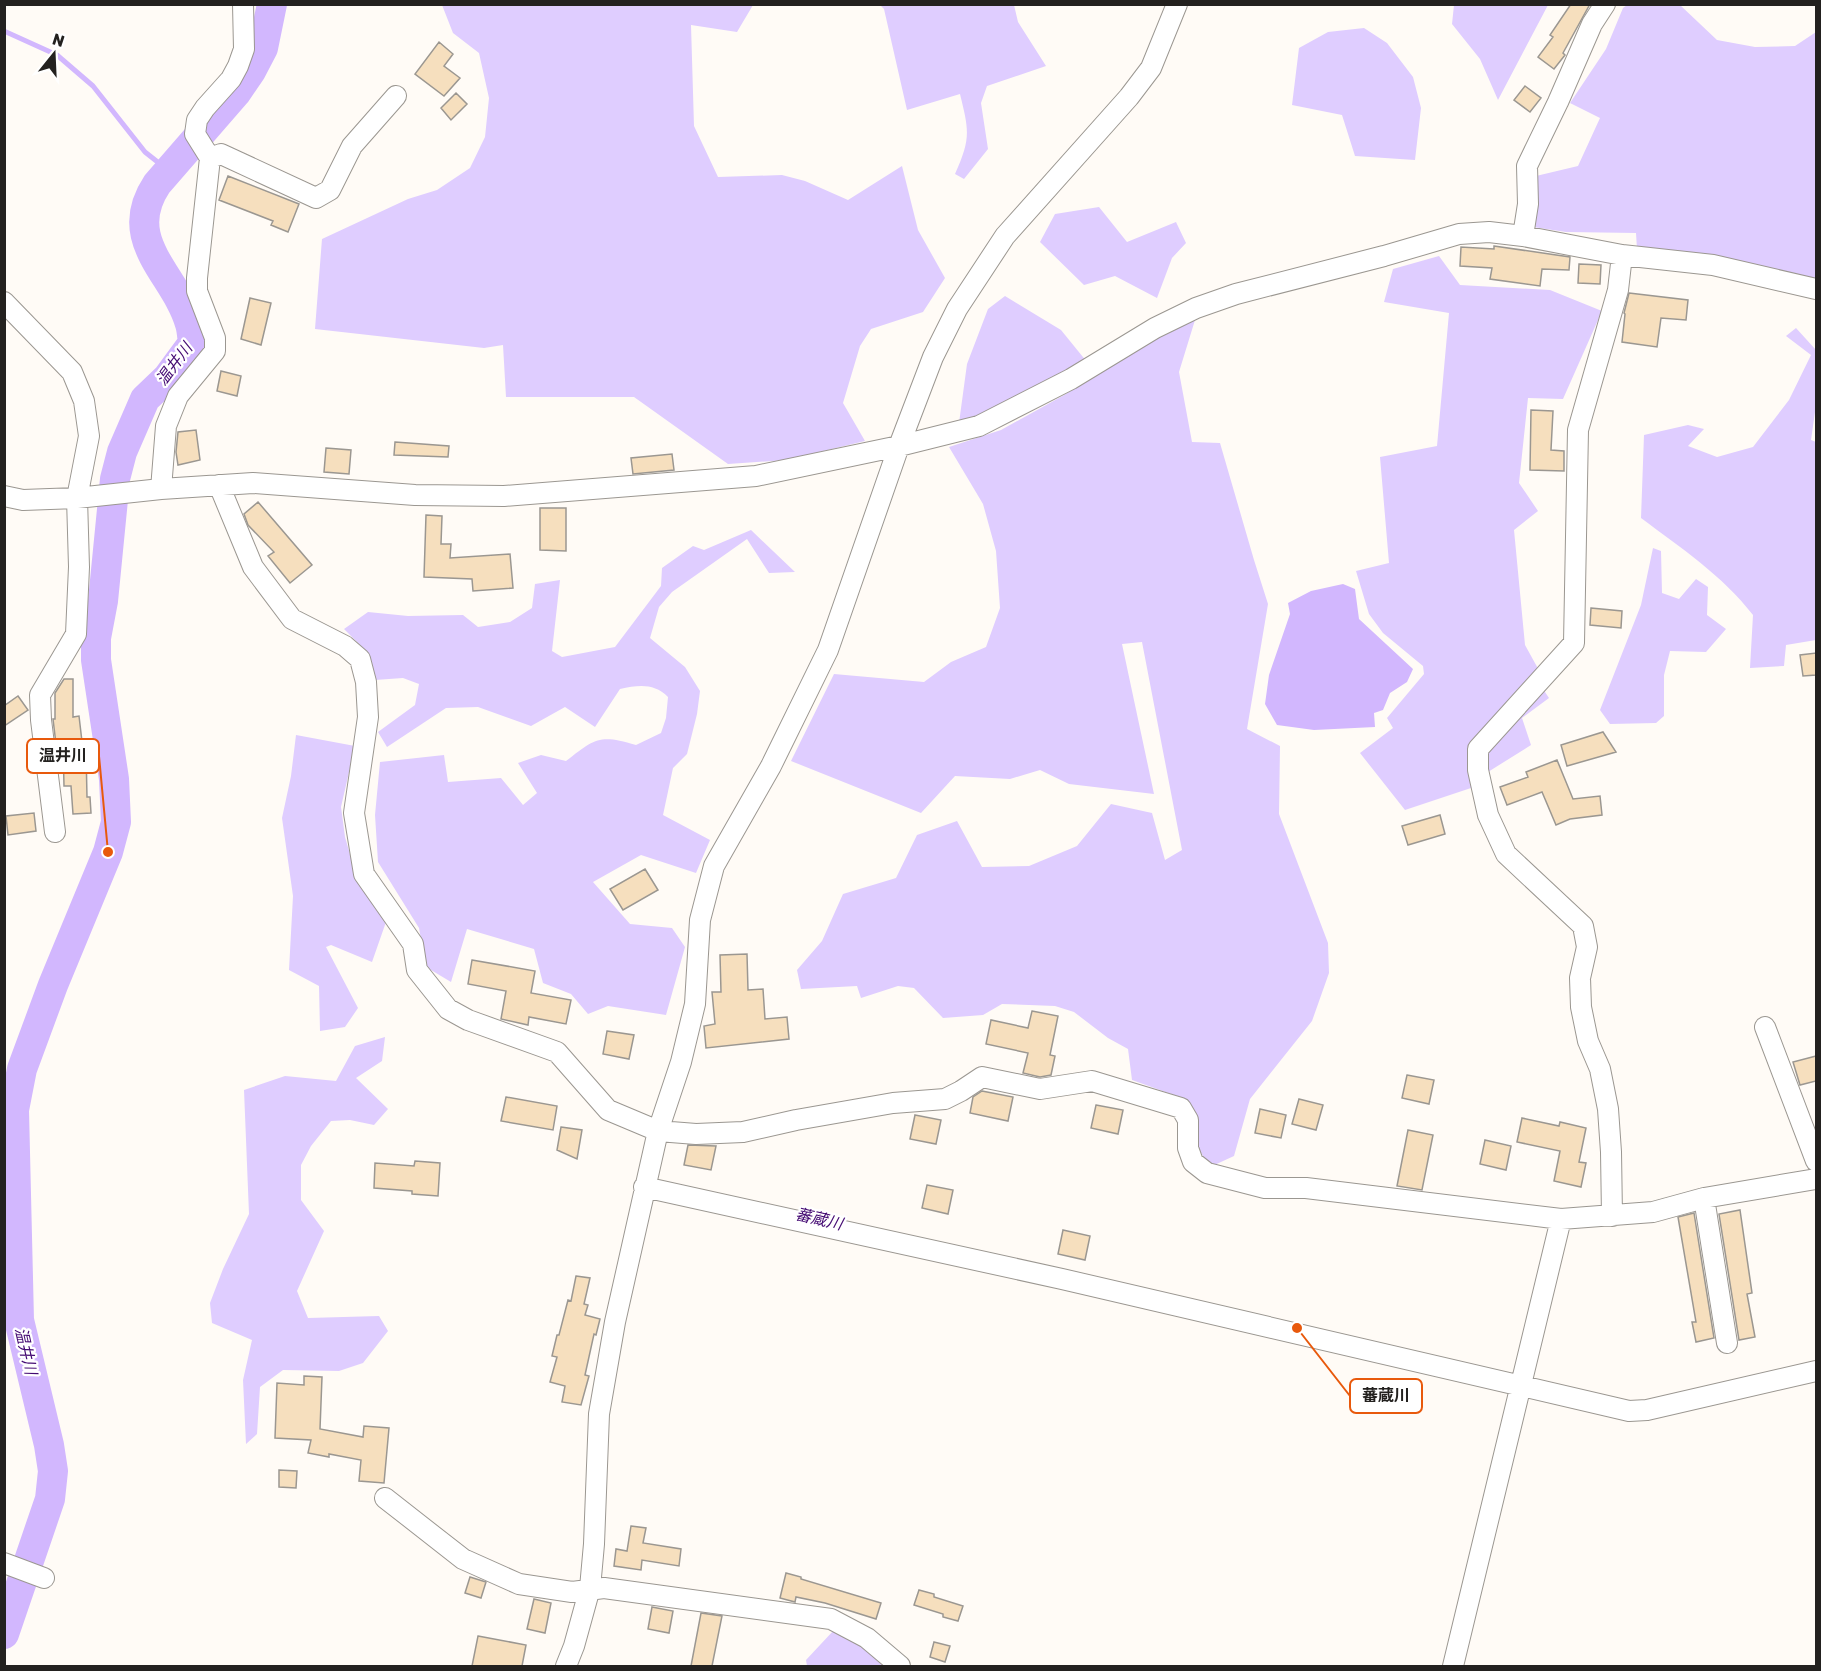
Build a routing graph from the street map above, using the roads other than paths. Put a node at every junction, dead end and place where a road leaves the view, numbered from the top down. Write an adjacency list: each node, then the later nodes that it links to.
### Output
1 (243, 4): 5 (street)
2 (1177, 4): 10 (street)
3 (1605, 4): 6 (street)
4 (396, 96): 5 (street)
5 (210, 158): 12 (street)
6 (1523, 236): 7 (street); 10 (street)
7 (1622, 255): 8 (street); 22 (street)
8 (1816, 289)
9 (4, 302): 14 (street)
10 (899, 446): 11 (street); 17 (street)
11 (219, 485): 12 (street); 17 (street)
12 (161, 489): 14 (street)
13 (4, 496): 14 (street)
14 (83, 497): 15 (street)
15 (56, 831)
16 (1765, 1027): 18 (street)
17 (658, 1131): 20 (street); 23 (street)
18 (1816, 1161)
19 (1816, 1179): 21 (street)
20 (644, 1187): 26 (street); 30 (street)
21 (1704, 1198): 22 (street); 24 (street)
22 (1612, 1216): 23 (street)
23 (1561, 1219): 26 (street)
24 (1727, 1343)
25 (1816, 1371): 26 (street)
26 (1523, 1383): 33 (street)
27 (384, 1498): 30 (street)
28 (8, 1564): 29 (street)
29 (44, 1578)
30 (590, 1588): 31 (street); 32 (street)
31 (566, 1666)
32 (900, 1666)
33 (1453, 1666)

